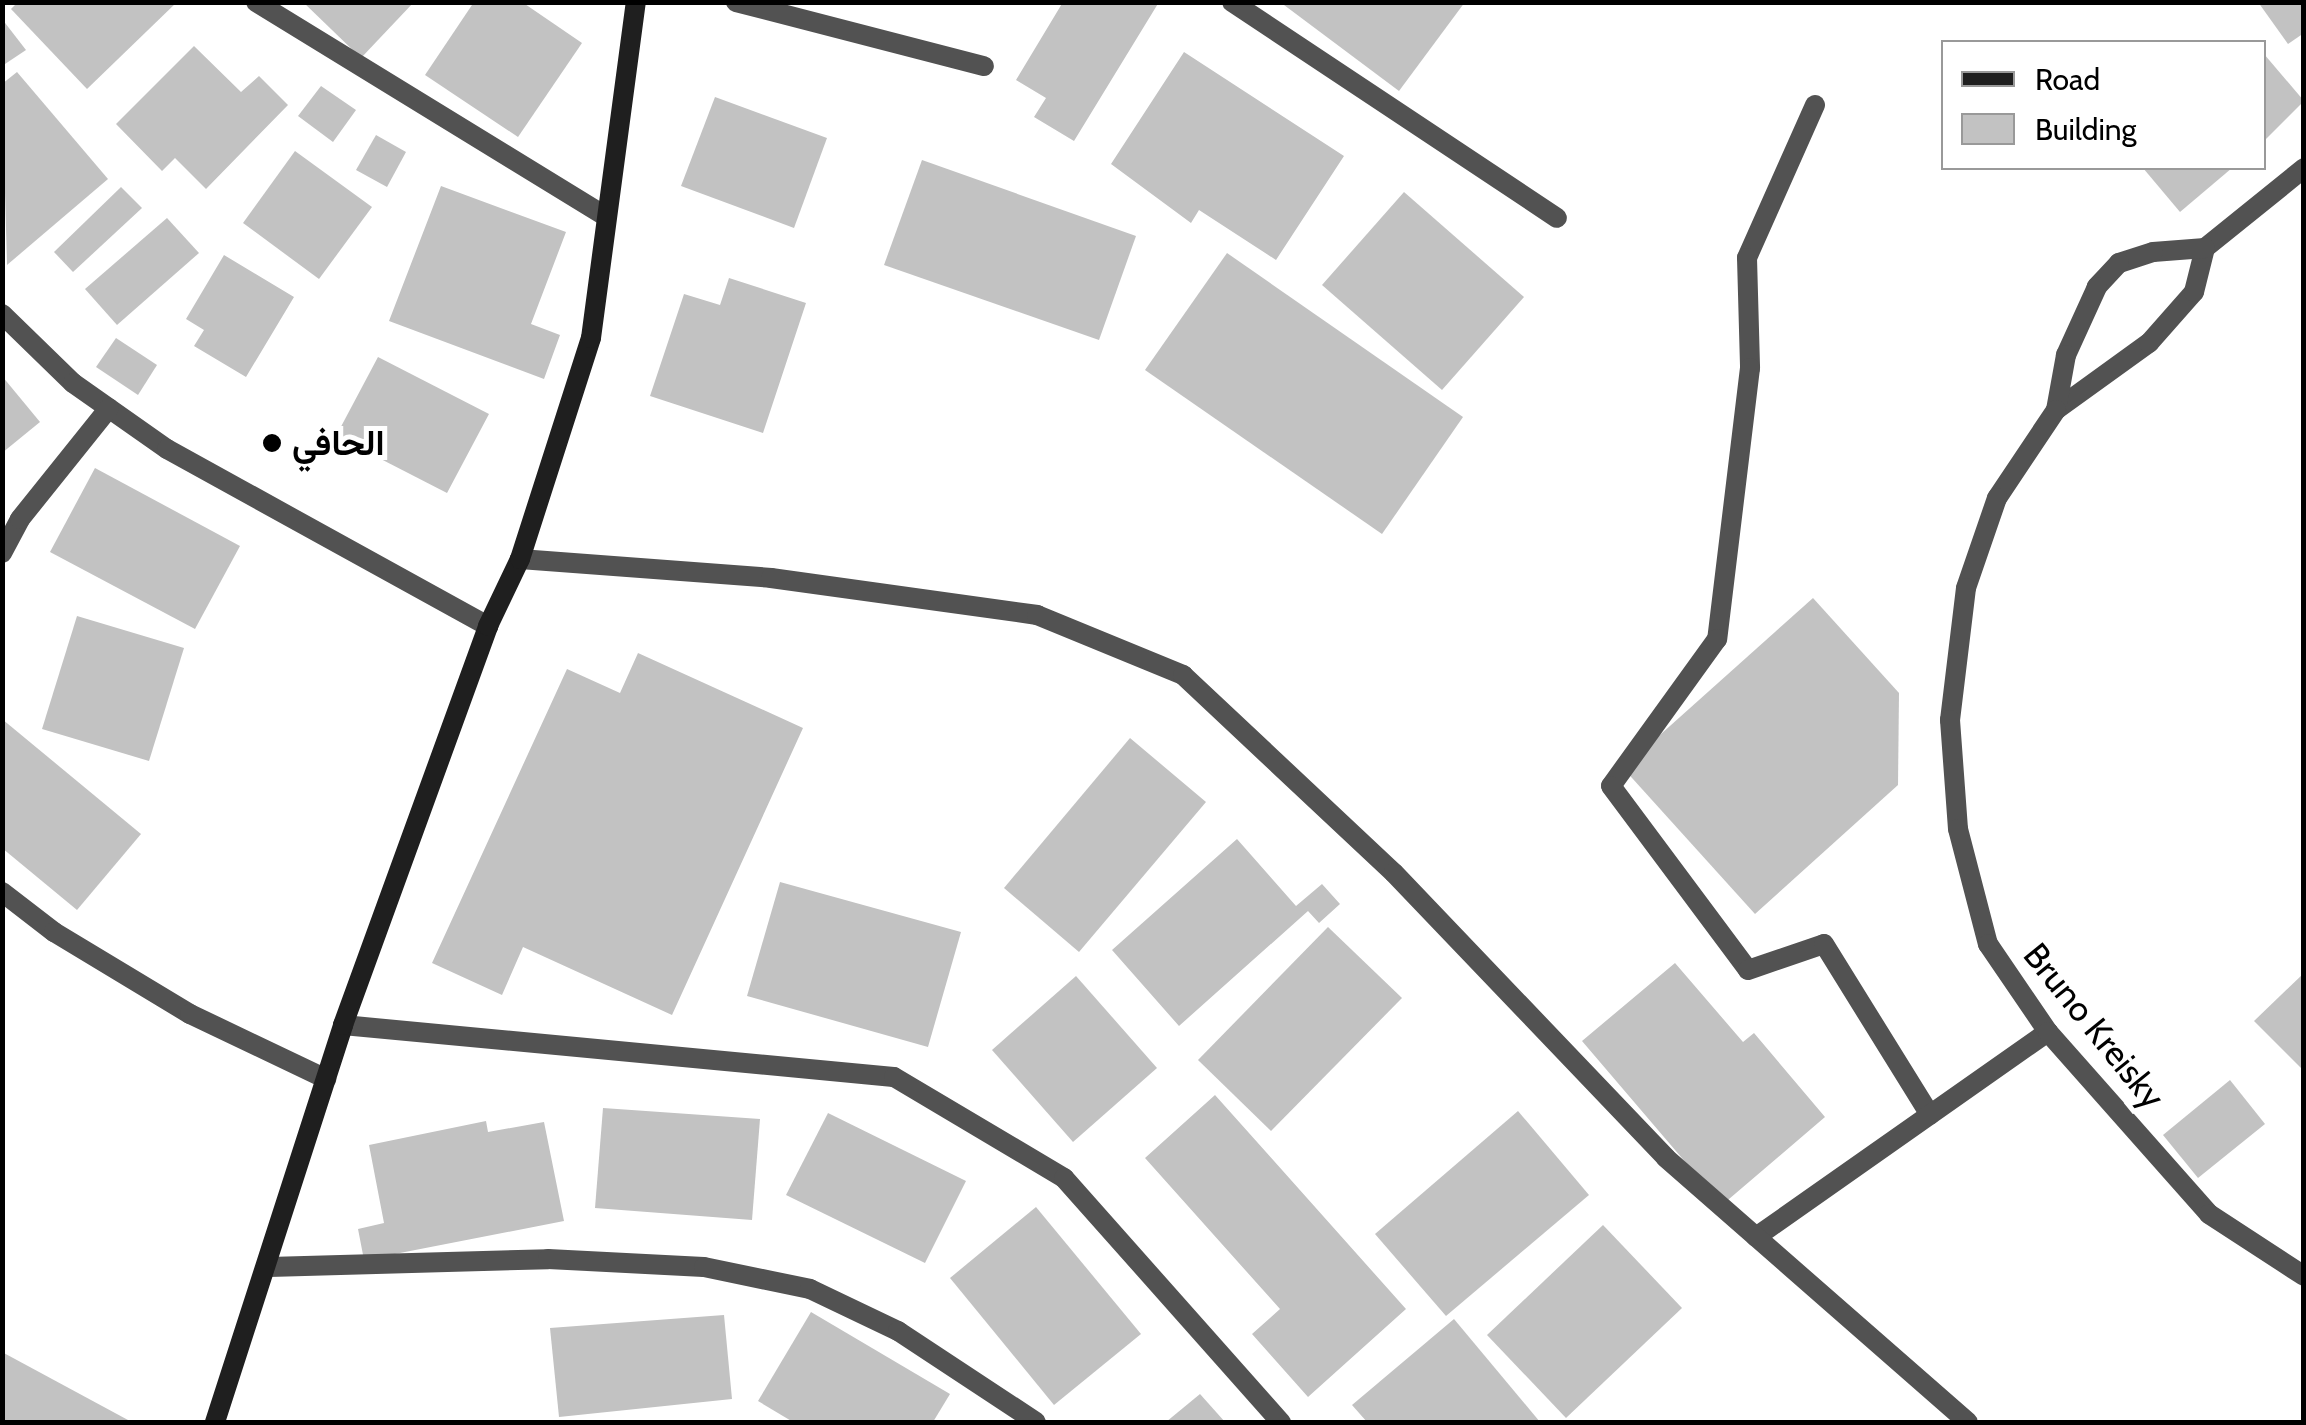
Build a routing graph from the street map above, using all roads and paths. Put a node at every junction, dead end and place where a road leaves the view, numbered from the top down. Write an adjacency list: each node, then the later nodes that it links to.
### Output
1 (256, 2): 8 (street)
2 (636, 2): 8 (street)
3 (736, 2): 5 (street)
4 (1232, 2): 9 (street)
5 (984, 66)
6 (1815, 105): 21 (street)
7 (2304, 168): 10 (street)
8 (603, 216): 15 (street)
9 (1557, 218)
10 (2205, 248): 13 (street); 13 (street)
11 (2, 314): 12 (street)
12 (108, 408): 14 (street); 16 (street)
13 (2056, 410): 19 (street, Bruno Kreisky)
14 (2, 553)
15 (520, 559): 16 (street); 22 (street)
16 (488, 626): 18 (street)
17 (2, 892): 20 (street)
18 (343, 1024): 20 (street); 27 (street)
19 (2048, 1032): 21 (street); 24 (street, Bruno Kreisky)
20 (326, 1079): 23 (street)
21 (1930, 1115): 22 (street)
22 (1756, 1237): 28 (street)
23 (269, 1266): 25 (street); 26 (street)
24 (2304, 1276)
25 (215, 1422)
26 (1036, 1422)
27 (1280, 1422)
28 (1968, 1422)

